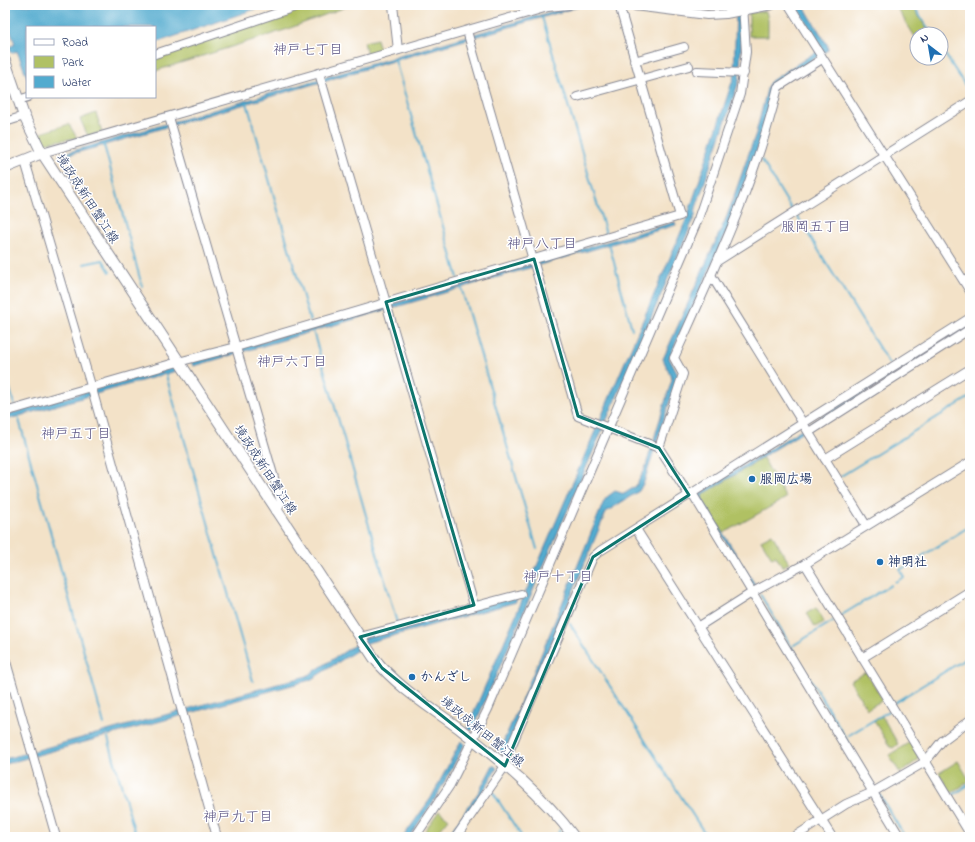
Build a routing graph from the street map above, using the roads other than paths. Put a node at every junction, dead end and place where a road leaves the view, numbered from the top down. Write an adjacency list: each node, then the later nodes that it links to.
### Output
1 (301, 5): 12 (street)
2 (393, 5): 11 (street)
3 (568, 5): 9 (street)
4 (619, 5): 15 (street)
5 (626, 5): 8 (street)
6 (772, 5): 8 (street)
7 (789, 5): 13 (street)
8 (741, 9): 18 (street)
9 (468, 35): 11 (street); 32 (street)
10 (684, 47): 15 (street)
11 (398, 50): 19 (street)
12 (156, 54)
13 (820, 55): 28 (street); 31 (street)
14 (5, 61): 22 (main road, 境政成新田蟹江線)
15 (634, 61): 20 (street)
16 (688, 66): 20 (street)
17 (697, 71): 18 (street)
18 (743, 73): 44 (street)
19 (321, 78): 25 (street); 35 (street)
20 (639, 78): 21 (street); 32 (street)
21 (577, 97)
22 (23, 99): 24 (main road, 境政成新田蟹江線)
23 (970, 102): 28 (street)
24 (24, 116): 26 (street); 27 (main road, 境政成新田蟹江線)
25 (170, 121): 27 (street); 38 (street)
26 (5, 122)
27 (42, 153): 29 (main road); 39 (main road, 境政成新田蟹江線)
28 (884, 156): 31 (street); 34 (street)
29 (25, 161): 30 (main road); 41 (street)
30 (5, 168)
31 (718, 260): 33 (street)
32 (534, 262): 35 (street); 44 (street)
33 (711, 275): 43 (street); 46 (street)
34 (970, 292)
35 (387, 306): 38 (street); 57 (street)
36 (970, 318): 43 (street)
37 (970, 329): 45 (street)
38 (237, 350): 39 (street); 50 (street)
39 (178, 362): 41 (street); 50 (main road, 境政成新田蟹江線)
40 (970, 369): 47 (street)
41 (92, 390): 42 (street); 70 (street)
42 (5, 412)
43 (804, 423): 45 (street); 49 (street)
44 (606, 428): 46 (street); 63 (street)
45 (810, 432): 47 (street)
46 (656, 447): 49 (street)
47 (826, 459): 51 (street)
48 (970, 462): 51 (street)
49 (691, 494): 52 (street); 55 (street)
50 (276, 511): 59 (main road, 境政成新田蟹江線)
51 (866, 525): 53 (street)
52 (636, 529): 58 (street); 65 (street)
53 (805, 564): 55 (street); 61 (street)
54 (970, 591): 61 (street)
55 (753, 592): 58 (street); 66 (street)
56 (521, 594): 57 (street)
57 (474, 605): 59 (street)
58 (698, 627): 67 (street)
59 (360, 637): 63 (main road, 境政成新田蟹江線)
60 (5, 658): 69 (street)
61 (862, 658): 64 (street)
62 (970, 720): 64 (street)
63 (472, 739): 65 (main road, 境政成新田蟹江線); 71 (street)
64 (925, 762): 66 (street); 68 (street)
65 (505, 766): 72 (street); 73 (main road, 境政成新田蟹江線)
66 (873, 792): 67 (street); 76 (street)
67 (821, 820): 74 (street); 75 (street)
68 (970, 834)
69 (56, 837)
70 (217, 837)
71 (415, 837)
72 (456, 837)
73 (574, 837)
74 (794, 837)
75 (832, 837)
76 (900, 837)

